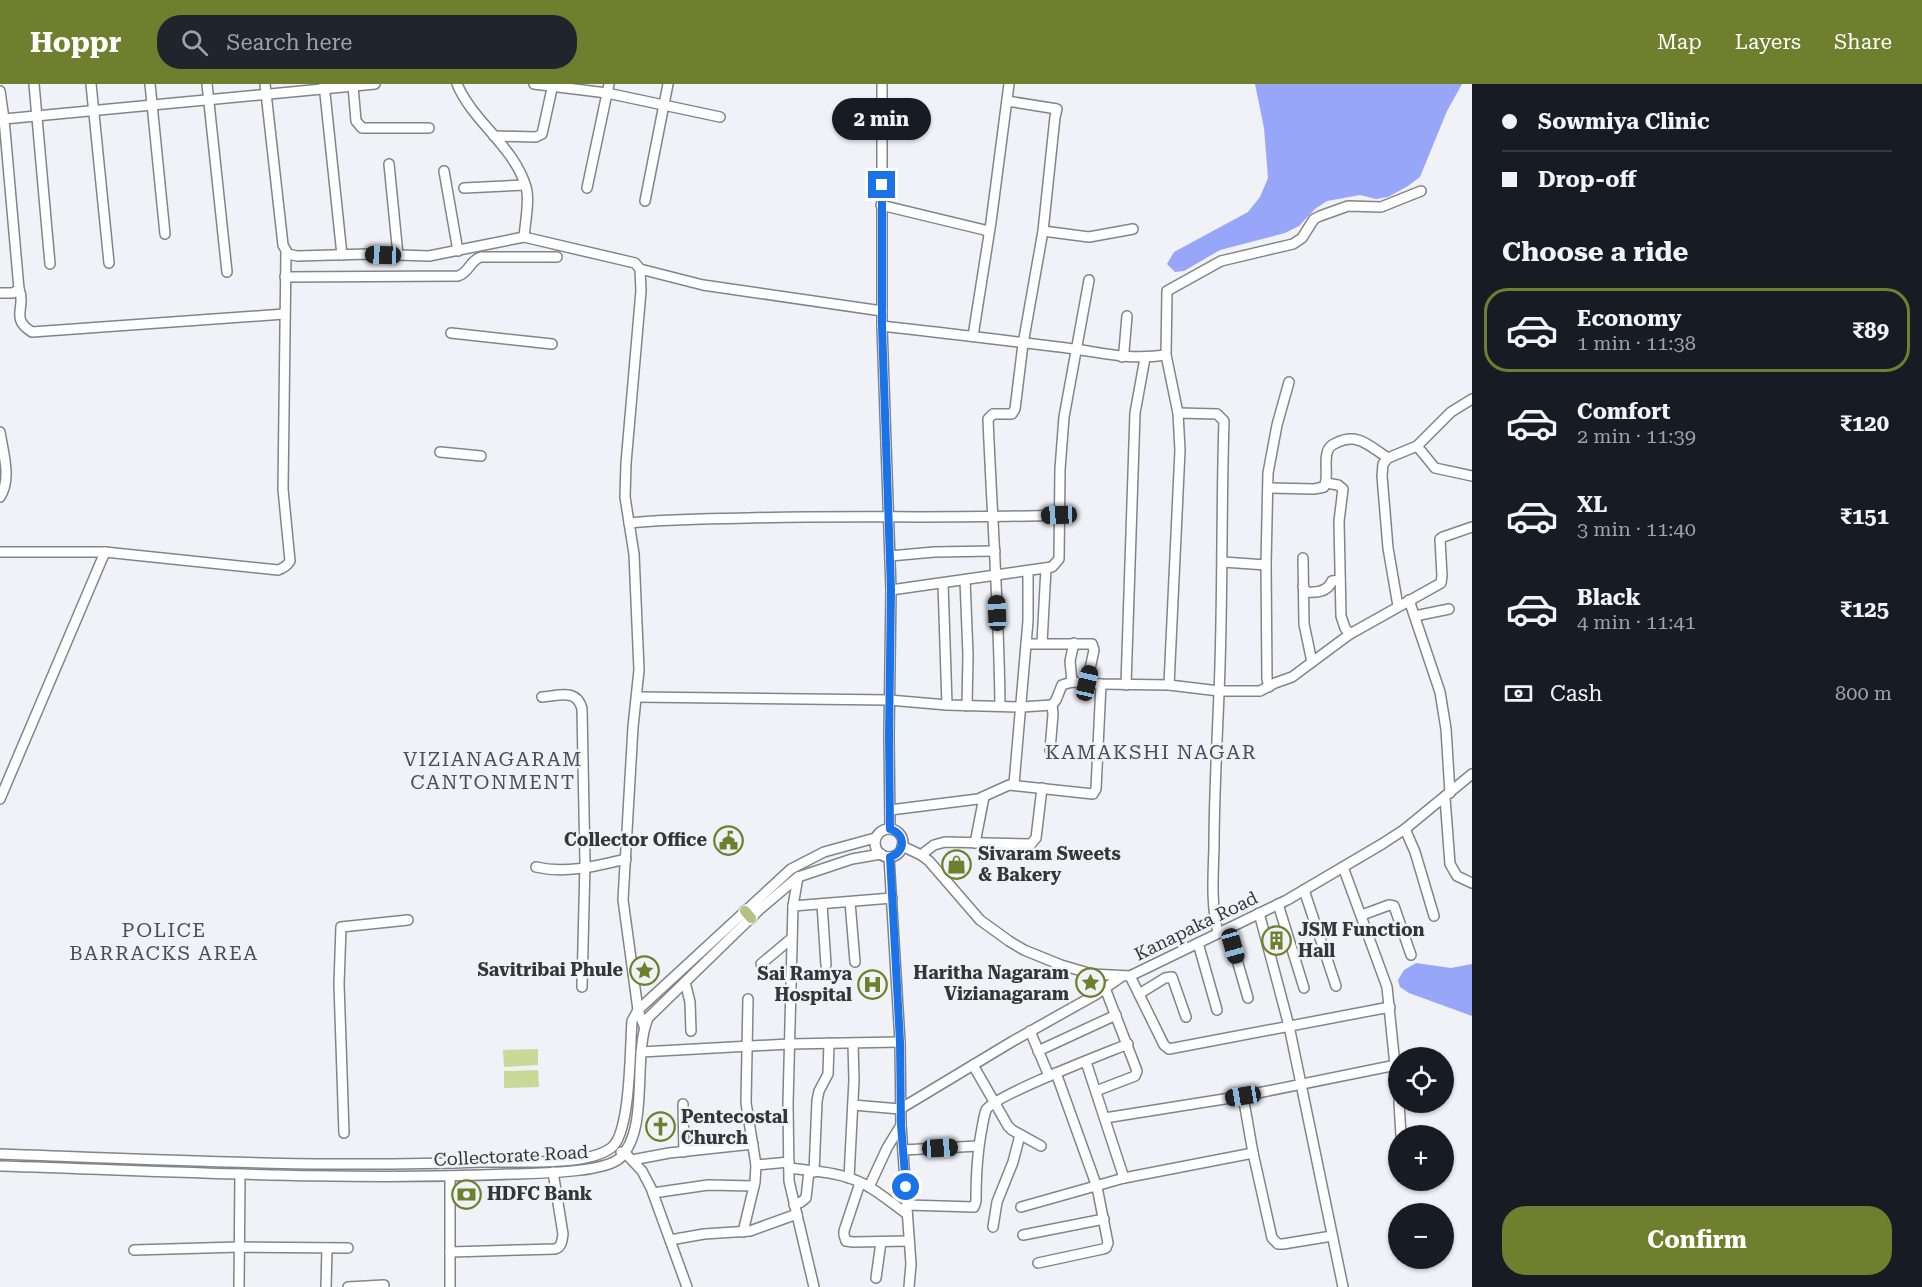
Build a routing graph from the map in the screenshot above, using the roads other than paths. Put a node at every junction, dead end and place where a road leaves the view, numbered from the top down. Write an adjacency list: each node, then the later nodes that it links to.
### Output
1 (34, 84): 23 (street)
2 (91, 84): 22 (street)
3 (150, 84): 20 (street)
4 (207, 84): 18 (street)
5 (265, 84): 17 (street)
6 (375, 84): 13 (street)
7 (457, 84): 27 (street)
8 (534, 84): 12 (street)
9 (668, 84): 21 (street)
10 (882, 84): 35 (street)
11 (1009, 84): 19 (street)
12 (553, 85): 15 (street); 27 (street)
13 (353, 86): 14 (street); 26 (street)
14 (324, 87): 17 (street); 43 (street)
15 (608, 89): 21 (street); 32 (street)
16 (0, 91): 25 (street)
17 (267, 94): 18 (street); 41 (street)
18 (209, 99): 20 (street); 49 (street)
19 (1007, 101): 37 (street); 38 (street)
20 (152, 105): 22 (street); 39 (street)
21 (663, 106): 24 (street); 34 (street)
22 (94, 110): 23 (street); 46 (street)
23 (37, 116): 25 (street); 47 (street)
24 (720, 117)
25 (4, 119): 52 (street)
26 (429, 128)
27 (494, 136): 30 (street)
28 (389, 164): 44 (street)
29 (444, 171): 42 (street)
30 (525, 185): 31 (street); 40 (street)
31 (464, 188)
32 (587, 188)
33 (1421, 191): 63 (street)
34 (645, 201)
35 (881, 205): 37 (street); 54 (street)
36 (1133, 229): 38 (street)
37 (989, 231): 59 (street)
38 (1043, 231): 61 (street)
39 (165, 234)
40 (524, 237): 42 (street); 48 (street)
41 (286, 250): 43 (street); 50 (street)
42 (458, 251): 44 (street)
43 (342, 255): 44 (street)
44 (398, 255)
45 (557, 257): 50 (street)
46 (109, 263)
47 (50, 264)
48 (640, 268): 54 (street); 81 (street)
49 (227, 272)
50 (285, 277): 55 (street)
51 (1089, 279): 62 (street)
52 (19, 289): 53 (street); 55 (street)
53 (0, 293)
54 (882, 311): 57 (street)
55 (284, 314): 85 (street)
56 (1127, 316): 64 (street)
57 (882, 326): 59 (street); 79 (street)
58 (451, 333): 60 (street)
59 (972, 336): 61 (street)
60 (552, 344)
61 (1023, 344): 62 (street); 80 (street)
62 (1075, 350): 64 (street); 78 (street)
63 (1166, 355): 65 (street); 68 (street)
64 (1122, 357): 65 (street)
65 (1144, 358): 110 (street)
66 (1289, 382): 76 (street)
67 (1472, 399): 70 (street)
68 (1178, 413): 88 (street); 111 (street)
69 (0, 432): 77 (street)
70 (1417, 446): 73 (street); 74 (street)
71 (440, 452): 72 (street)
72 (481, 456)
73 (1388, 458): 75 (street); 99 (street)
74 (1472, 476)
75 (1326, 483): 76 (street); 94 (street)
76 (1268, 488): 89 (street)
77 (0, 497)
78 (1059, 515): 80 (street); 90 (street)
79 (889, 516): 80 (street); 81 (street); 86 (street)
80 (992, 518): 83 (street)
81 (629, 523): 114 (street)
82 (1472, 527): 98 (street)
83 (994, 551): 86 (street); 92 (street)
84 (0, 552): 85 (street)
85 (105, 552): 128 (street)
86 (890, 556): 97 (street)
87 (1303, 558): 96 (street)
88 (1223, 562): 89 (street); 113 (street)
89 (1266, 565): 112 (street)
90 (1046, 568): 91 (street); 103 (street)
91 (1028, 571): 92 (street); 105 (street)
92 (996, 575): 93 (street); 120 (street)
93 (965, 580): 95 (street); 119 (street)
94 (1340, 580): 96 (street); 102 (street)
95 (944, 583): 97 (street); 117 (street)
96 (1303, 587): 106 (street)
97 (891, 590): 116 (street)
98 (1409, 600): 99 (street); 101 (street)
99 (1398, 606): 102 (street)
100 (1449, 609): 101 (street)
101 (1415, 616): 126 (street)
102 (1350, 634): 106 (street)
103 (1042, 643): 104 (street); 105 (street)
104 (1074, 643): 107 (street); 108 (street)
105 (1026, 644): 121 (street)
106 (1312, 662): 112 (street)
107 (1072, 682): 108 (street); 118 (street)
108 (1087, 683): 109 (street)
109 (1101, 684): 110 (street); 125 (street)
110 (1126, 685): 111 (street)
111 (1169, 685): 113 (street)
112 (1269, 687): 113 (street)
113 (1219, 691): 157 (street)
114 (637, 697): 116 (street); 138 (street)
115 (542, 698): 142 (street)
116 (889, 700): 117 (street); 129 (street)
117 (947, 705): 119 (street)
118 (1052, 705): 121 (street); 122 (street)
119 (967, 706): 120 (street)
120 (1000, 706): 121 (street)
121 (1022, 707): 124 (street)
122 (1050, 750)
123 (1472, 774): 126 (street, Kanapaka Road)
124 (1014, 784): 125 (street); 127 (street)
125 (1042, 788): 133 (street)
126 (1447, 796): 131 (street, Kanapaka Road); 144 (street)
127 (984, 797): 129 (street); 133 (street)
128 (0, 799)
129 (890, 810): 130 (street)
130 (890, 829): 132 (street); 135 (street)
131 (1405, 829): 141 (street, Kanapaka Road); 154 (street)
132 (875, 838): 134 (street); 137 (street)
133 (975, 843): 136 (street)
134 (846, 846): 139 (street); 152 (street)
135 (902, 846): 136 (street, Kanapaka Road); 137 (street)
136 (921, 855): 164 (street, Kanapaka Road)
137 (885, 856): 139 (street); 146 (street)
138 (626, 859): 142 (street); 174 (street)
139 (852, 859): 143 (street)
140 (536, 867): 142 (street)
141 (1343, 867): 145 (street, Kanapaka Road); 153 (street)
142 (585, 868): 167 (street)
143 (798, 878): 150 (street); 152 (street)
144 (1472, 883)
145 (1304, 890): 149 (street, Kanapaka Road); 166 (street)
146 (892, 898): 147 (street); 182 (street)
147 (850, 902): 148 (street); 161 (street)
148 (822, 904): 150 (street); 163 (street)
149 (1278, 904): 151 (street, Kanapaka Road); 169 (street)
150 (793, 906): 158 (street)
151 (1259, 914): 156 (street, Kanapaka Road); 179 (street)
152 (748, 915): 165 (street); 174 (street)
153 (1362, 915): 160 (street); 173 (street)
154 (1434, 916)
155 (408, 920): 204 (street)
156 (1228, 928): 157 (street, Kanapaka Road); 171 (street)
157 (1218, 933): 159 (street, Kanapaka Road)
158 (792, 938): 162 (street); 184 (street)
159 (1198, 943): 164 (street, Kanapaka Road); 175 (street)
160 (1411, 956)
161 (855, 962)
162 (761, 964)
163 (826, 965)
164 (1129, 976): 168 (street); 170 (street)
165 (685, 982): 178 (street); 180 (street)
166 (1336, 986)
167 (582, 987)
168 (1105, 988): 176 (street); 181 (street)
169 (1304, 988)
170 (1139, 994): 177 (street); 179 (street)
171 (1248, 998)
172 (747, 999): 187 (street)
173 (1390, 1007): 179 (street); 188 (street)
174 (638, 1010): 178 (street); 209 (street, Collectorate Road)
175 (1217, 1010)
176 (1116, 1015): 186 (street); 189 (street)
177 (1185, 1017)
178 (644, 1026): 190 (street)
179 (1289, 1026): 195 (street)
180 (691, 1031)
181 (1030, 1031): 189 (street); 192 (street)
182 (900, 1042): 183 (street); 201 (street)
183 (853, 1043): 185 (street); 200 (street)
184 (789, 1044): 185 (street); 187 (street); 217 (street)
185 (829, 1044): 219 (street)
186 (1128, 1044): 191 (street); 196 (street)
187 (747, 1046): 190 (street); 206 (street)
188 (1394, 1047)
189 (1038, 1051): 194 (street)
190 (641, 1052): 214 (street)
191 (1086, 1062): 194 (street); 196 (street)
192 (973, 1065): 198 (street); 201 (street)
193 (1388, 1067): 195 (street)
194 (1052, 1075): 198 (street); 227 (street)
195 (1300, 1086): 197 (street); 236 (street)
196 (1096, 1091): 202 (street)
197 (1243, 1096): 202 (street); 212 (street)
198 (994, 1103): 205 (street); 207 (street)
199 (683, 1104): 211 (street)
200 (853, 1105): 201 (street); 223 (street)
201 (900, 1109): 203 (street)
202 (1105, 1118): 224 (street)
203 (901, 1125): 210 (street); 225 (street)
204 (344, 1134)
205 (1020, 1135): 208 (street); 233 (street)
206 (753, 1144): 211 (street); 216 (street)
207 (978, 1146): 210 (street); 231 (street)
208 (1041, 1146)
209 (614, 1147): 213 (street, Collectorate Road); 214 (street)
210 (903, 1150): 231 (street)
211 (684, 1152): 215 (street)
212 (1253, 1153): 224 (street); 236 (street)
213 (0, 1154)
214 (624, 1154): 215 (street); 220 (street, Collectorate Road)
215 (632, 1160): 228 (street)
216 (756, 1165): 217 (street); 226 (street)
217 (789, 1165): 219 (street); 230 (street)
218 (0, 1166): 221 (street, Collectorate Road)
219 (812, 1171): 223 (street); 230 (street)
220 (553, 1172): 222 (street, Collectorate Road); 244 (street)
221 (240, 1174): 222 (street, Collectorate Road); 240 (street)
222 (450, 1176): 244 (street)
223 (849, 1178): 225 (street)
224 (1124, 1178): 227 (street)
225 (865, 1185): 231 (street); 238 (street)
226 (754, 1186): 228 (street); 234 (street)
227 (1097, 1187): 229 (street); 232 (street)
228 (653, 1193): 237 (street)
229 (1021, 1207)
230 (796, 1209): 234 (street); 253 (street)
231 (907, 1210): 239 (street)
232 (1104, 1219): 235 (street); 245 (street)
233 (993, 1227)
234 (743, 1232): 237 (street)
235 (1023, 1235)
236 (1332, 1236): 255 (street)
237 (670, 1240): 252 (street)
238 (880, 1242): 239 (street); 246 (street)
239 (909, 1242): 254 (street)
240 (239, 1247): 241 (street); 243 (street); 248 (street)
241 (327, 1248): 242 (street); 249 (street)
242 (348, 1248)
243 (134, 1250)
244 (450, 1252): 251 (street)
245 (1038, 1263)
246 (876, 1278)
247 (384, 1285): 250 (street)
248 (239, 1287)
249 (326, 1287)
250 (348, 1287)
251 (450, 1287)
252 (687, 1287)
253 (814, 1287)
254 (909, 1287)
255 (1343, 1287)

